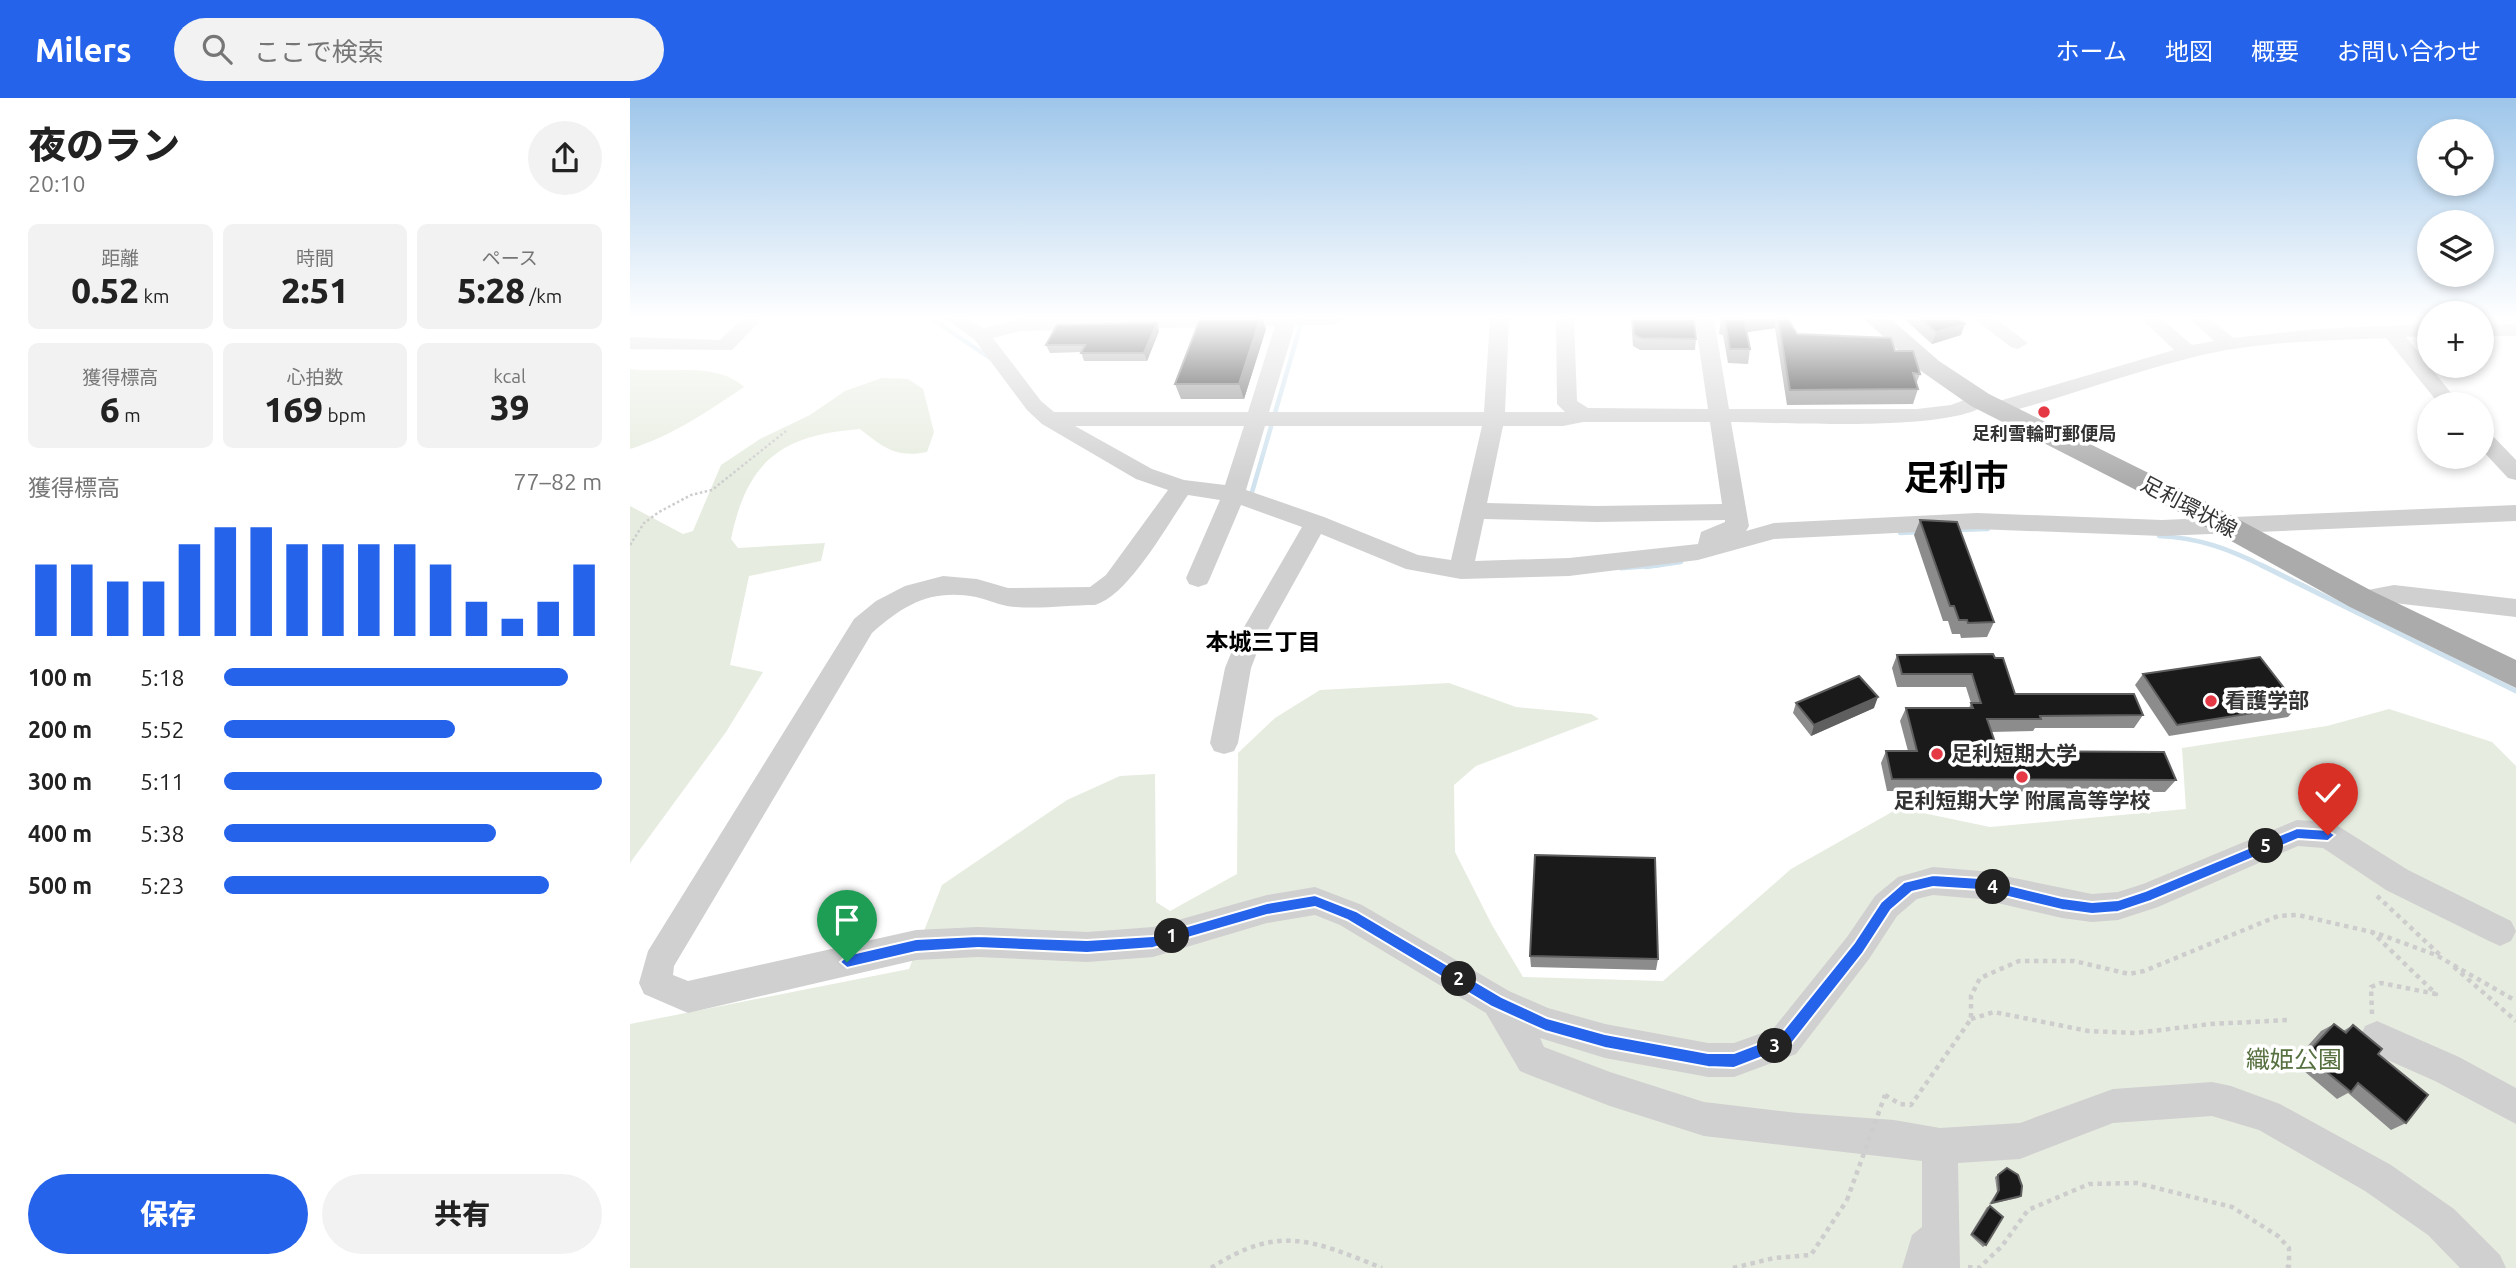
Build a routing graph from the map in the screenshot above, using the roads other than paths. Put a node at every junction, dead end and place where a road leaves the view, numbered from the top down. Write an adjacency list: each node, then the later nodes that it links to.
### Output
1 (1013, 374): 13 (street)
2 (1270, 374): 15 (street)
3 (1497, 374): 14 (street)
4 (1566, 374): 12 (street)
5 (1713, 374): 11 (street)
6 (1943, 374): 10 (main road, 足利環状線)
7 (2105, 374): 10 (street)
8 (2422, 374): 9 (street)
9 (2439, 392)
10 (1988, 404): 11 (street); 24 (main road, 足利環状線)
11 (1720, 414): 12 (street); 21 (street)
12 (1583, 415): 14 (street)
13 (1049, 419): 15 (street); 18 (street)
14 (1494, 419): 15 (street); 20 (street)
15 (1256, 420): 19 (street)
16 (2494, 450): 17 (street)
17 (2516, 472)
18 (1182, 487): 19 (street); 33 (street)
19 (1234, 495): 23 (street); 27 (street)
20 (1474, 512): 21 (street); 26 (street)
21 (1734, 512): 25 (street)
22 (2516, 513): 24 (street)
23 (1316, 523): 26 (street); 31 (street)
24 (2225, 526): 25 (street); 28 (main road, 足利環状線)
25 (1668, 556): 26 (street)
26 (1461, 570)
27 (1198, 578)
28 (2361, 599): 29 (street); 30 (main road, 足利環状線)
29 (2516, 608)
30 (2516, 675)
31 (1224, 743)
32 (2500, 931): 33 (street)
33 (1497, 1002): 36 (street)
34 (2377, 1038): 35 (street)
35 (2516, 1107)
36 (1940, 1146): 37 (street); 38 (street)
37 (1936, 1260)
38 (2487, 1268)

